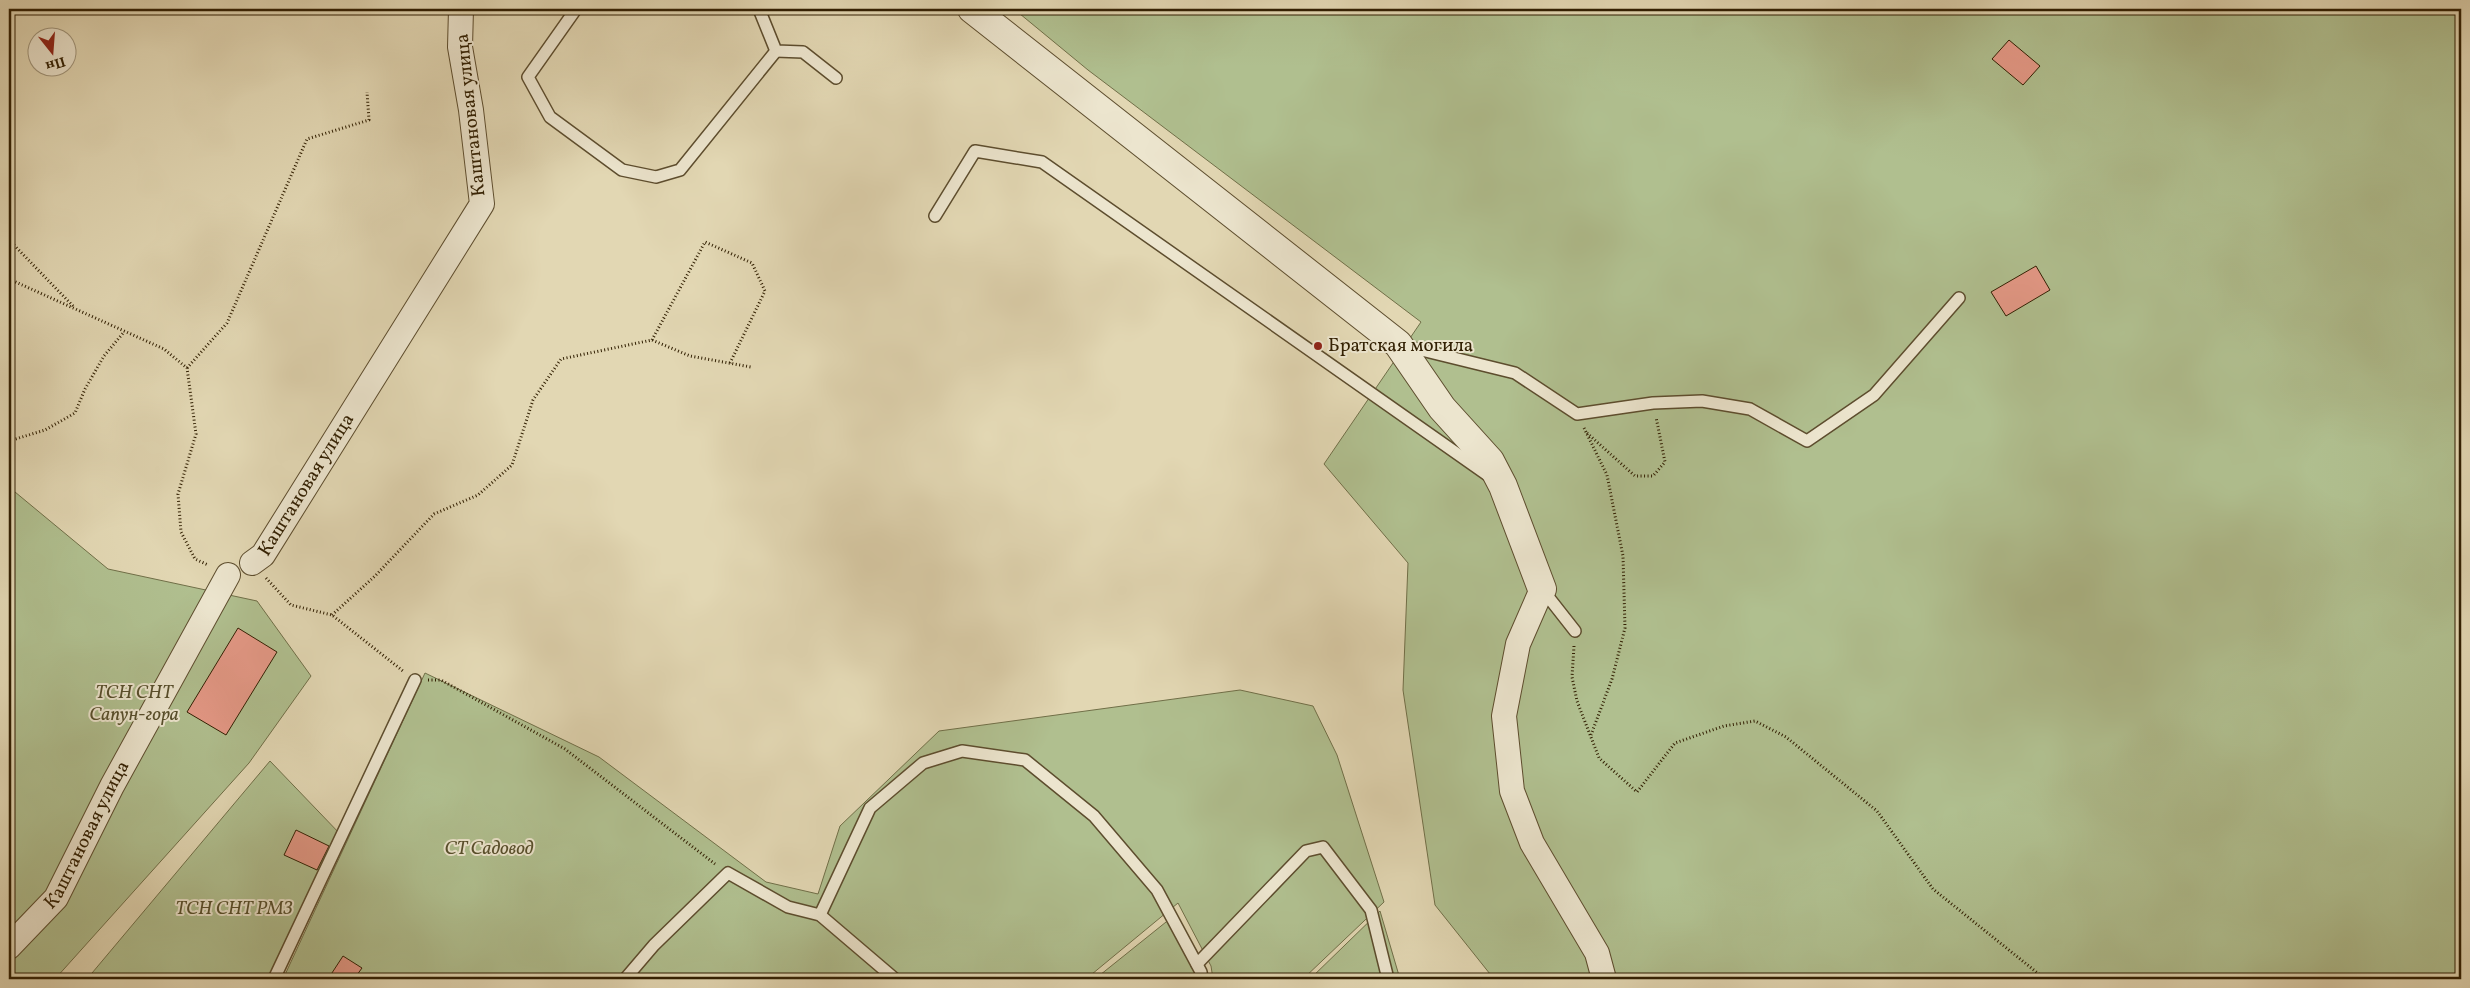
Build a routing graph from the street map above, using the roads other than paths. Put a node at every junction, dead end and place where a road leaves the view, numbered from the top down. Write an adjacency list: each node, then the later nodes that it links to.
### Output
1 (461, 9): 15 (street, Каштановая улица)
2 (576, 9): 5 (lane)
3 (759, 9): 5 (lane)
4 (972, 9): 9 (street)
5 (776, 51): 6 (lane)
6 (836, 78)
7 (935, 216): 10 (lane)
8 (1960, 298): 9 (lane)
9 (1398, 344): 10 (street)
10 (1503, 486): 11 (street)
11 (1542, 589): 12 (lane); 22 (street)
12 (1575, 631)
13 (415, 680): 17 (lane)
14 (820, 916): 16 (lane); 18 (lane); 19 (lane)
15 (9, 947)
16 (1197, 964): 20 (lane); 21 (lane)
17 (274, 979)
18 (625, 979)
19 (895, 979)
20 (1202, 979)
21 (1388, 979)
22 (1604, 979)

